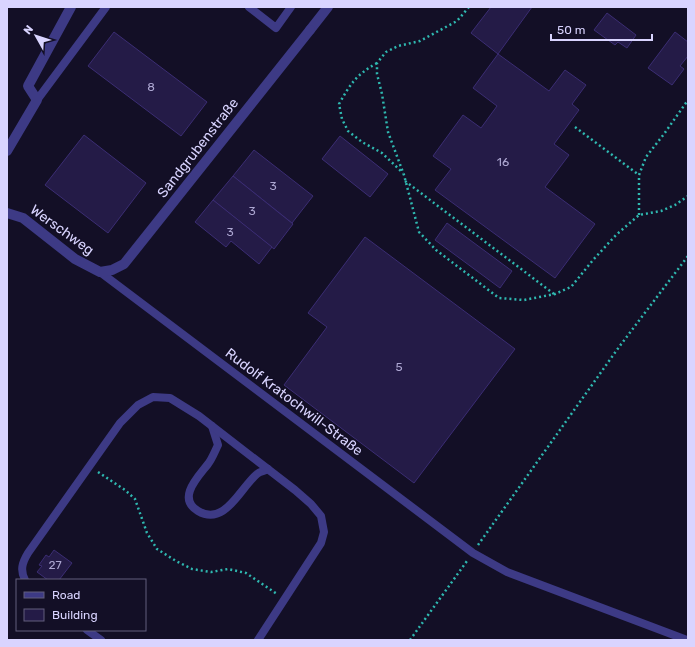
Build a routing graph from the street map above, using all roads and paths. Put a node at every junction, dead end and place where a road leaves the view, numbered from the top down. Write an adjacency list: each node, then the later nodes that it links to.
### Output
1 (71, 7): 8 (street)
2 (106, 7): 8 (lane)
3 (249, 7): 4 (lane)
4 (291, 7)
5 (328, 7): 19 (street, Sandgrubenstraße)
6 (469, 7): 7 (path)
7 (377, 63): 12 (path); 12 (path)
8 (37, 100): 11 (street)
9 (688, 100): 13 (path)
10 (575, 127): 13 (path)
11 (7, 151)
12 (404, 174): 14 (path)
13 (639, 175): 17 (path)
14 (405, 181): 20 (path); 20 (path)
15 (688, 196): 17 (path)
16 (7, 212): 19 (street, Werschweg)
17 (639, 215): 20 (path)
18 (688, 256): 24 (path)
19 (100, 272): 24 (lane, Rudolf Kratochwill-Straße)
20 (555, 294)
21 (212, 426): 22 (lane); 23 (lane); 23 (lane)
22 (89, 467): 25 (lane); 26 (path)
23 (268, 469): 26 (lane)
24 (473, 553): 30 (path); 31 (lane, Rudolf Kratochwill-Straße)
25 (24, 579)
26 (284, 599): 29 (lane)
27 (88, 631): 28 (lane)
28 (101, 640)
29 (258, 640)
30 (410, 640)
31 (687, 640)

